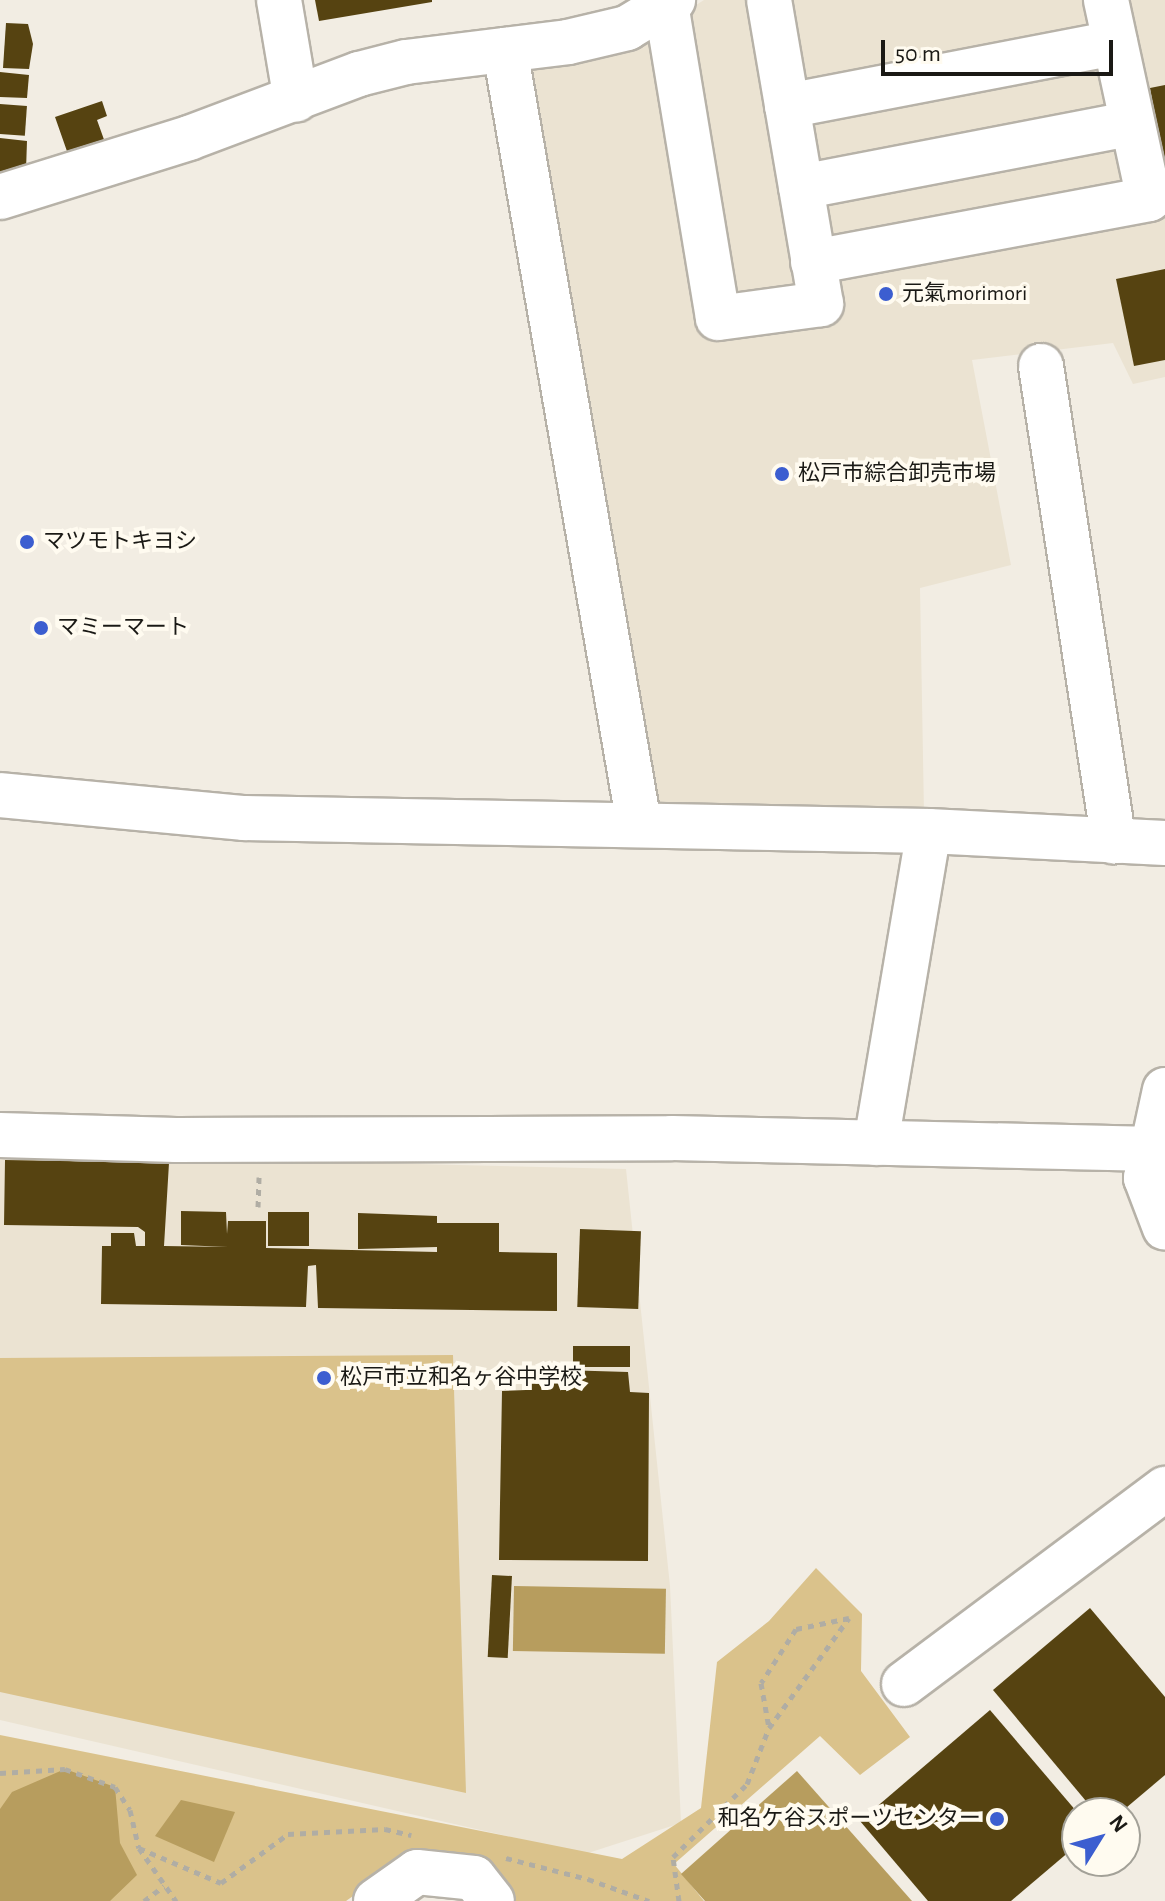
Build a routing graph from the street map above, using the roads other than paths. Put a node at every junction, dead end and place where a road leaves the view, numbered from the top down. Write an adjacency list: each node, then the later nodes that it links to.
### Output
1 (279, 0): 7 (street)
2 (769, 0): 8 (street)
3 (1106, 0): 5 (street)
4 (670, 2): 6 (street); 12 (street)
5 (1115, 43): 8 (street); 9 (street)
6 (505, 50): 7 (street); 15 (street)
7 (296, 100): 11 (street)
8 (787, 106): 10 (street)
9 (1132, 123): 10 (street); 12 (street)
10 (801, 187): 12 (street)
11 (0, 197)
12 (813, 262)
13 (1041, 366): 17 (street)
14 (0, 795): 15 (street)
15 (639, 824): 16 (street)
16 (929, 831): 17 (street); 21 (street)
17 (1114, 841): 18 (street)
18 (1165, 843)
19 (1165, 1090): 22 (street)
20 (0, 1135): 21 (street)
21 (876, 1143): 22 (street)
22 (1157, 1148): 23 (street)
23 (1165, 1228)
24 (1165, 1489): 25 (street)
25 (904, 1684)
26 (376, 1901): 27 (street)
27 (492, 1901)

